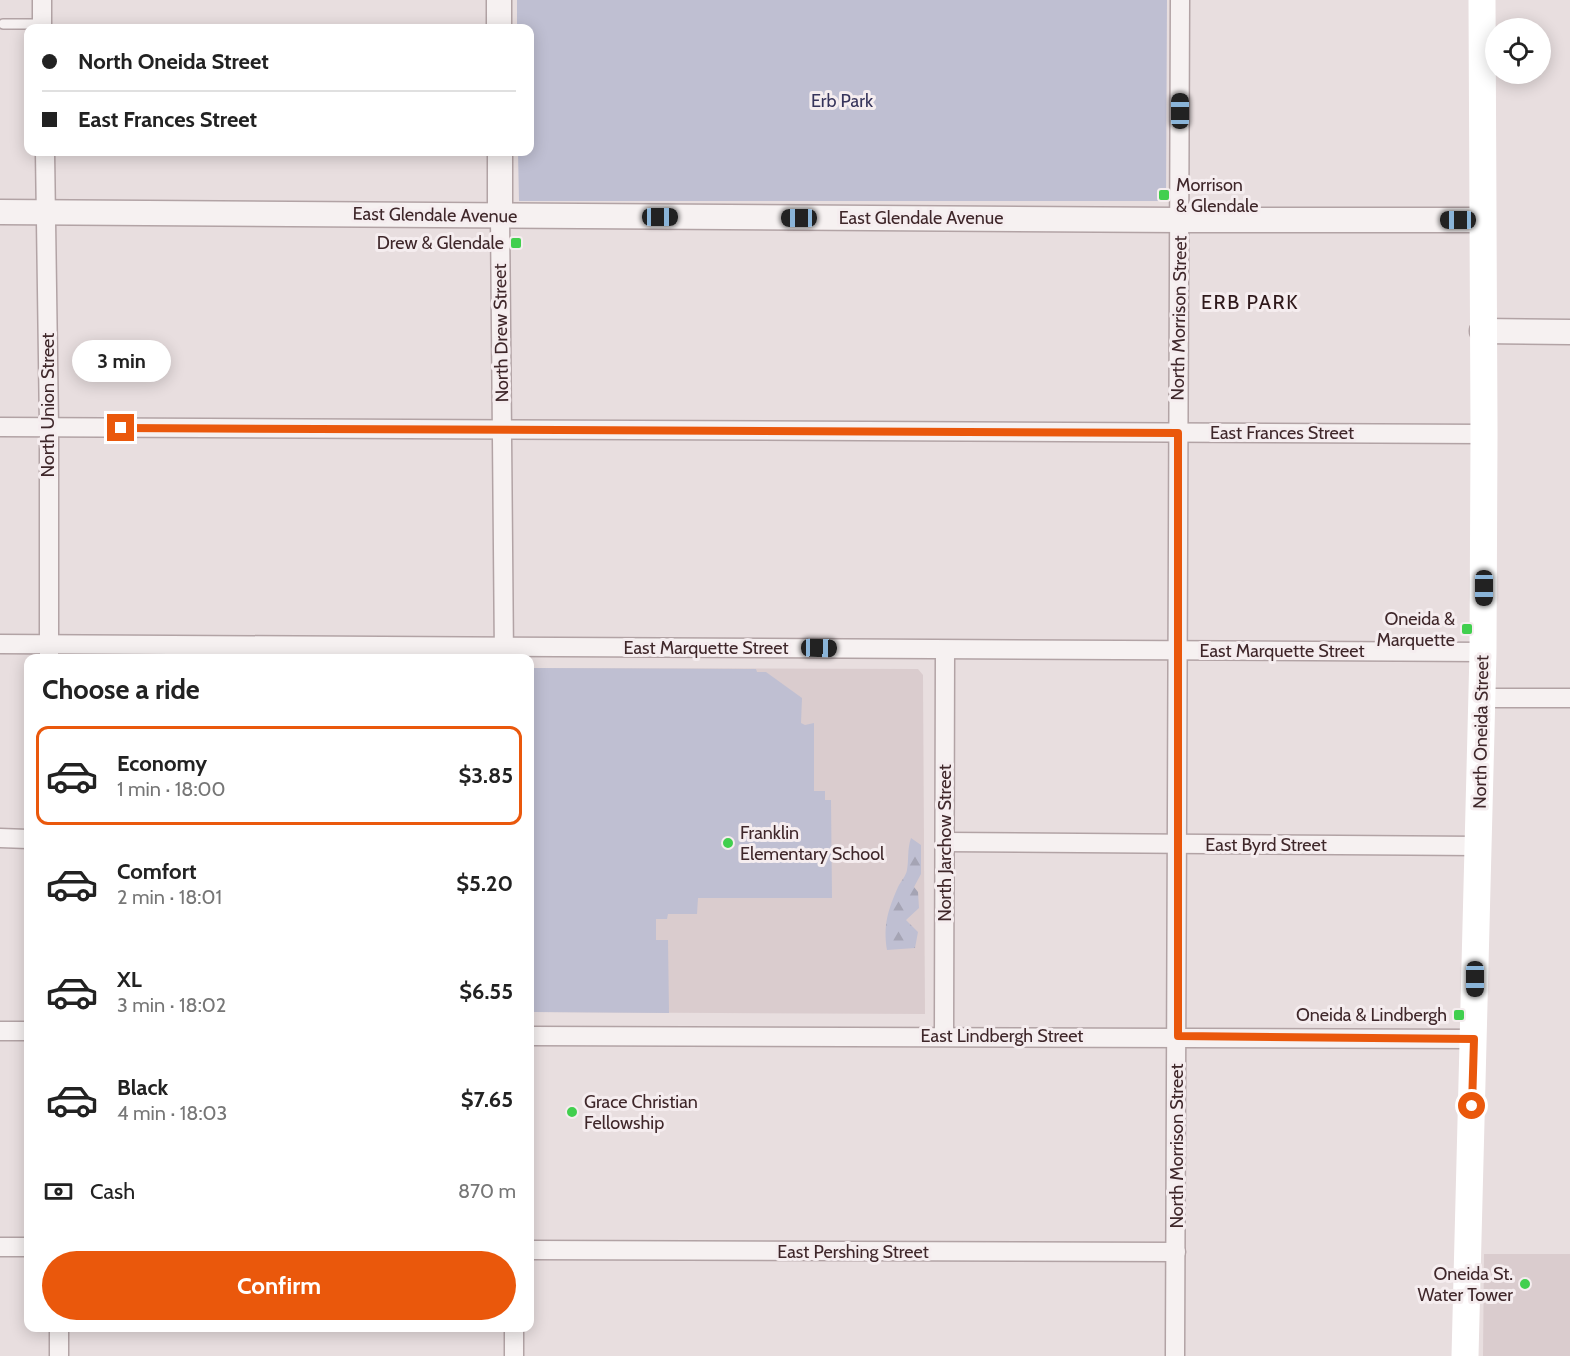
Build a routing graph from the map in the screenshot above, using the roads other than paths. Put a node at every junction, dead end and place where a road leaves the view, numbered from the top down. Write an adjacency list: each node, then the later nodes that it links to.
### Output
1 (42, 0): 6 (street)
2 (499, 0): 7 (street)
3 (1180, 0): 14 (street, North Morrison Street)
4 (1482, 0): 15 (main road, North Oneida Street)
5 (3, 24): 8 (lane)
6 (42, 24)
7 (499, 24)
8 (24, 25)
9 (45, 156): 12 (street, North Union Street)
10 (500, 156): 13 (street, North Drew Street)
11 (0, 212): 12 (street, East Glendale Avenue)
12 (46, 212): 13 (street, East Glendale Avenue); 19 (street, North Union Street)
13 (500, 216): 14 (street, East Glendale Avenue); 20 (street, North Drew Street)
14 (1180, 220): 15 (street, East Glendale Avenue); 21 (street, North Morrison Street)
15 (1482, 220): 16 (main road, North Oneida Street)
16 (1482, 331): 17 (street); 22 (main road, North Oneida Street)
17 (1570, 332)
18 (0, 427): 19 (street, East Frances Street)
19 (49, 427): 20 (street, East Frances Street); 26 (street, North Union Street)
20 (502, 429): 21 (street, East Frances Street); 28 (street, North Drew Street)
21 (1178, 433): 22 (street, East Frances Street); 25 (street, North Morrison Street)
22 (1484, 434): 27 (main road, North Oneida Street)
23 (0, 644): 26 (street, East Marquette Street)
24 (945, 650): 25 (street, East Marquette Street); 28 (street, East Marquette Street); 33 (street, North Jarchow Street)
25 (1178, 650): 27 (street, East Marquette Street); 34 (street, North Morrison Street)
26 (49, 651): 28 (street, East Marquette Street)
27 (1483, 652): 29 (main road, North Oneida Street)
28 (504, 653)
29 (1482, 698): 30 (street); 35 (main road, North Oneida Street)
30 (1570, 698)
31 (0, 838): 32 (street)
32 (24, 839)
33 (945, 842): 34 (street, East Byrd Street); 39 (street, North Jarchow Street)
34 (1177, 845): 35 (street, East Byrd Street); 40 (street, North Morrison Street)
35 (1478, 846): 41 (main road, North Oneida Street)
36 (0, 1030): 37 (street)
37 (24, 1031)
38 (534, 1036): 39 (street, East Lindbergh Street)
39 (945, 1036): 40 (street, East Lindbergh Street)
40 (1178, 1036): 41 (street, East Lindbergh Street); 45 (street, North Morrison Street)
41 (1474, 1039): 51 (main road, North Oneida Street)
42 (0, 1247): 43 (street)
43 (24, 1247)
44 (534, 1250): 45 (street, East Pershing Street)
45 (1176, 1252): 50 (street, North Morrison Street)
46 (59, 1332): 48 (street)
47 (514, 1332): 49 (street)
48 (59, 1356)
49 (514, 1356)
50 (1175, 1356)
51 (1465, 1356)

